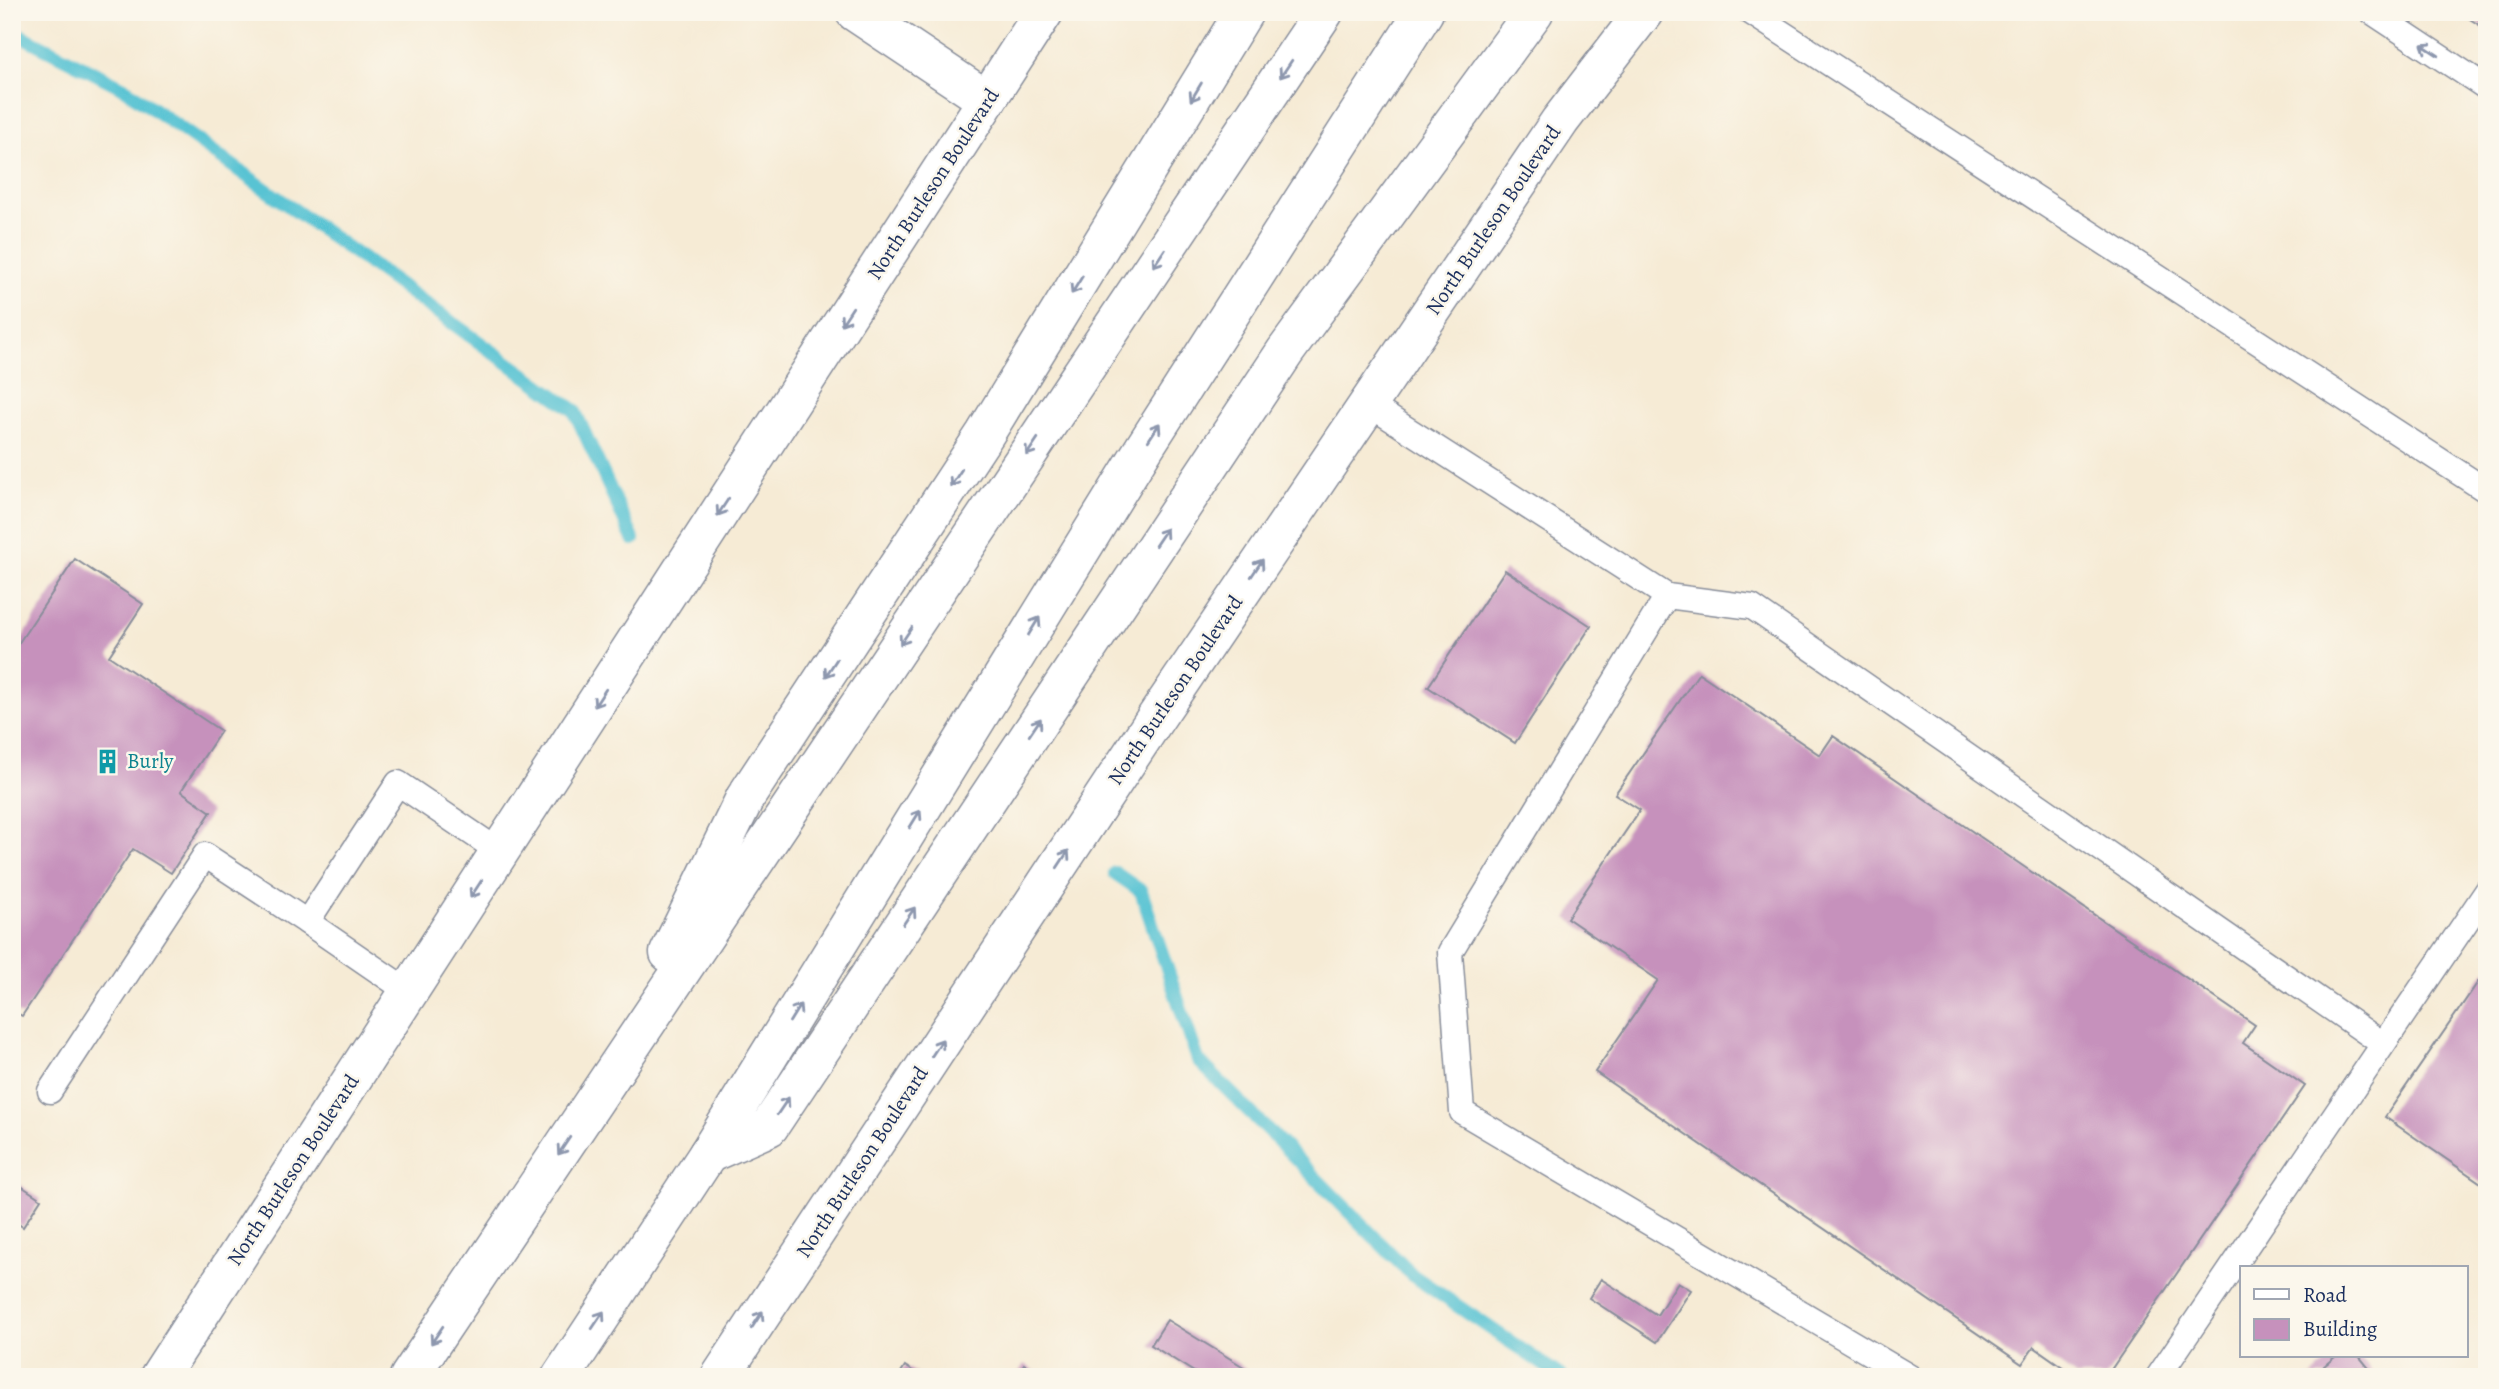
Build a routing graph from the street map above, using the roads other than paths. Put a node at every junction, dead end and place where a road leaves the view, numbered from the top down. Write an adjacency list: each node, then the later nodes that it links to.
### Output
1 (855, 12): 11 (main road)
2 (1044, 12): 11 (main road, North Burleson Boulevard)
3 (1244, 12): 20 (main road, one-way to 20)
4 (1324, 12): 20 (main road, one-way to 20)
5 (1424, 12): 22 (main road, one-way to 5)
6 (1534, 12): 22 (main road, one-way to 6)
7 (1644, 12): 12 (main road, North Burleson Boulevard)
8 (1750, 12): 13 (lane)
9 (2372, 12): 10 (lane, one-way to 9)
10 (2487, 88)
11 (987, 100): 15 (main road, North Burleson Boulevard, one-way to 15)
12 (1368, 404): 14 (lane); 26 (main road, North Burleson Boulevard, one-way to 12)
13 (2487, 491)
14 (1667, 596): 19 (lane); 27 (lane)
15 (500, 852): 17 (lane); 18 (main road, North Burleson Boulevard, one-way to 18)
16 (2487, 891): 19 (lane)
17 (307, 922): 18 (lane); 21 (lane)
18 (409, 992): 23 (main road, North Burleson Boulevard)
19 (2383, 1044): 28 (lane)
20 (602, 1089): 24 (main road, one-way to 24)
21 (50, 1091)
22 (708, 1154): 25 (main road, one-way to 22)
23 (159, 1377)
24 (409, 1377)
25 (561, 1377)
26 (720, 1377)
27 (1910, 1377)
28 (2158, 1377)

